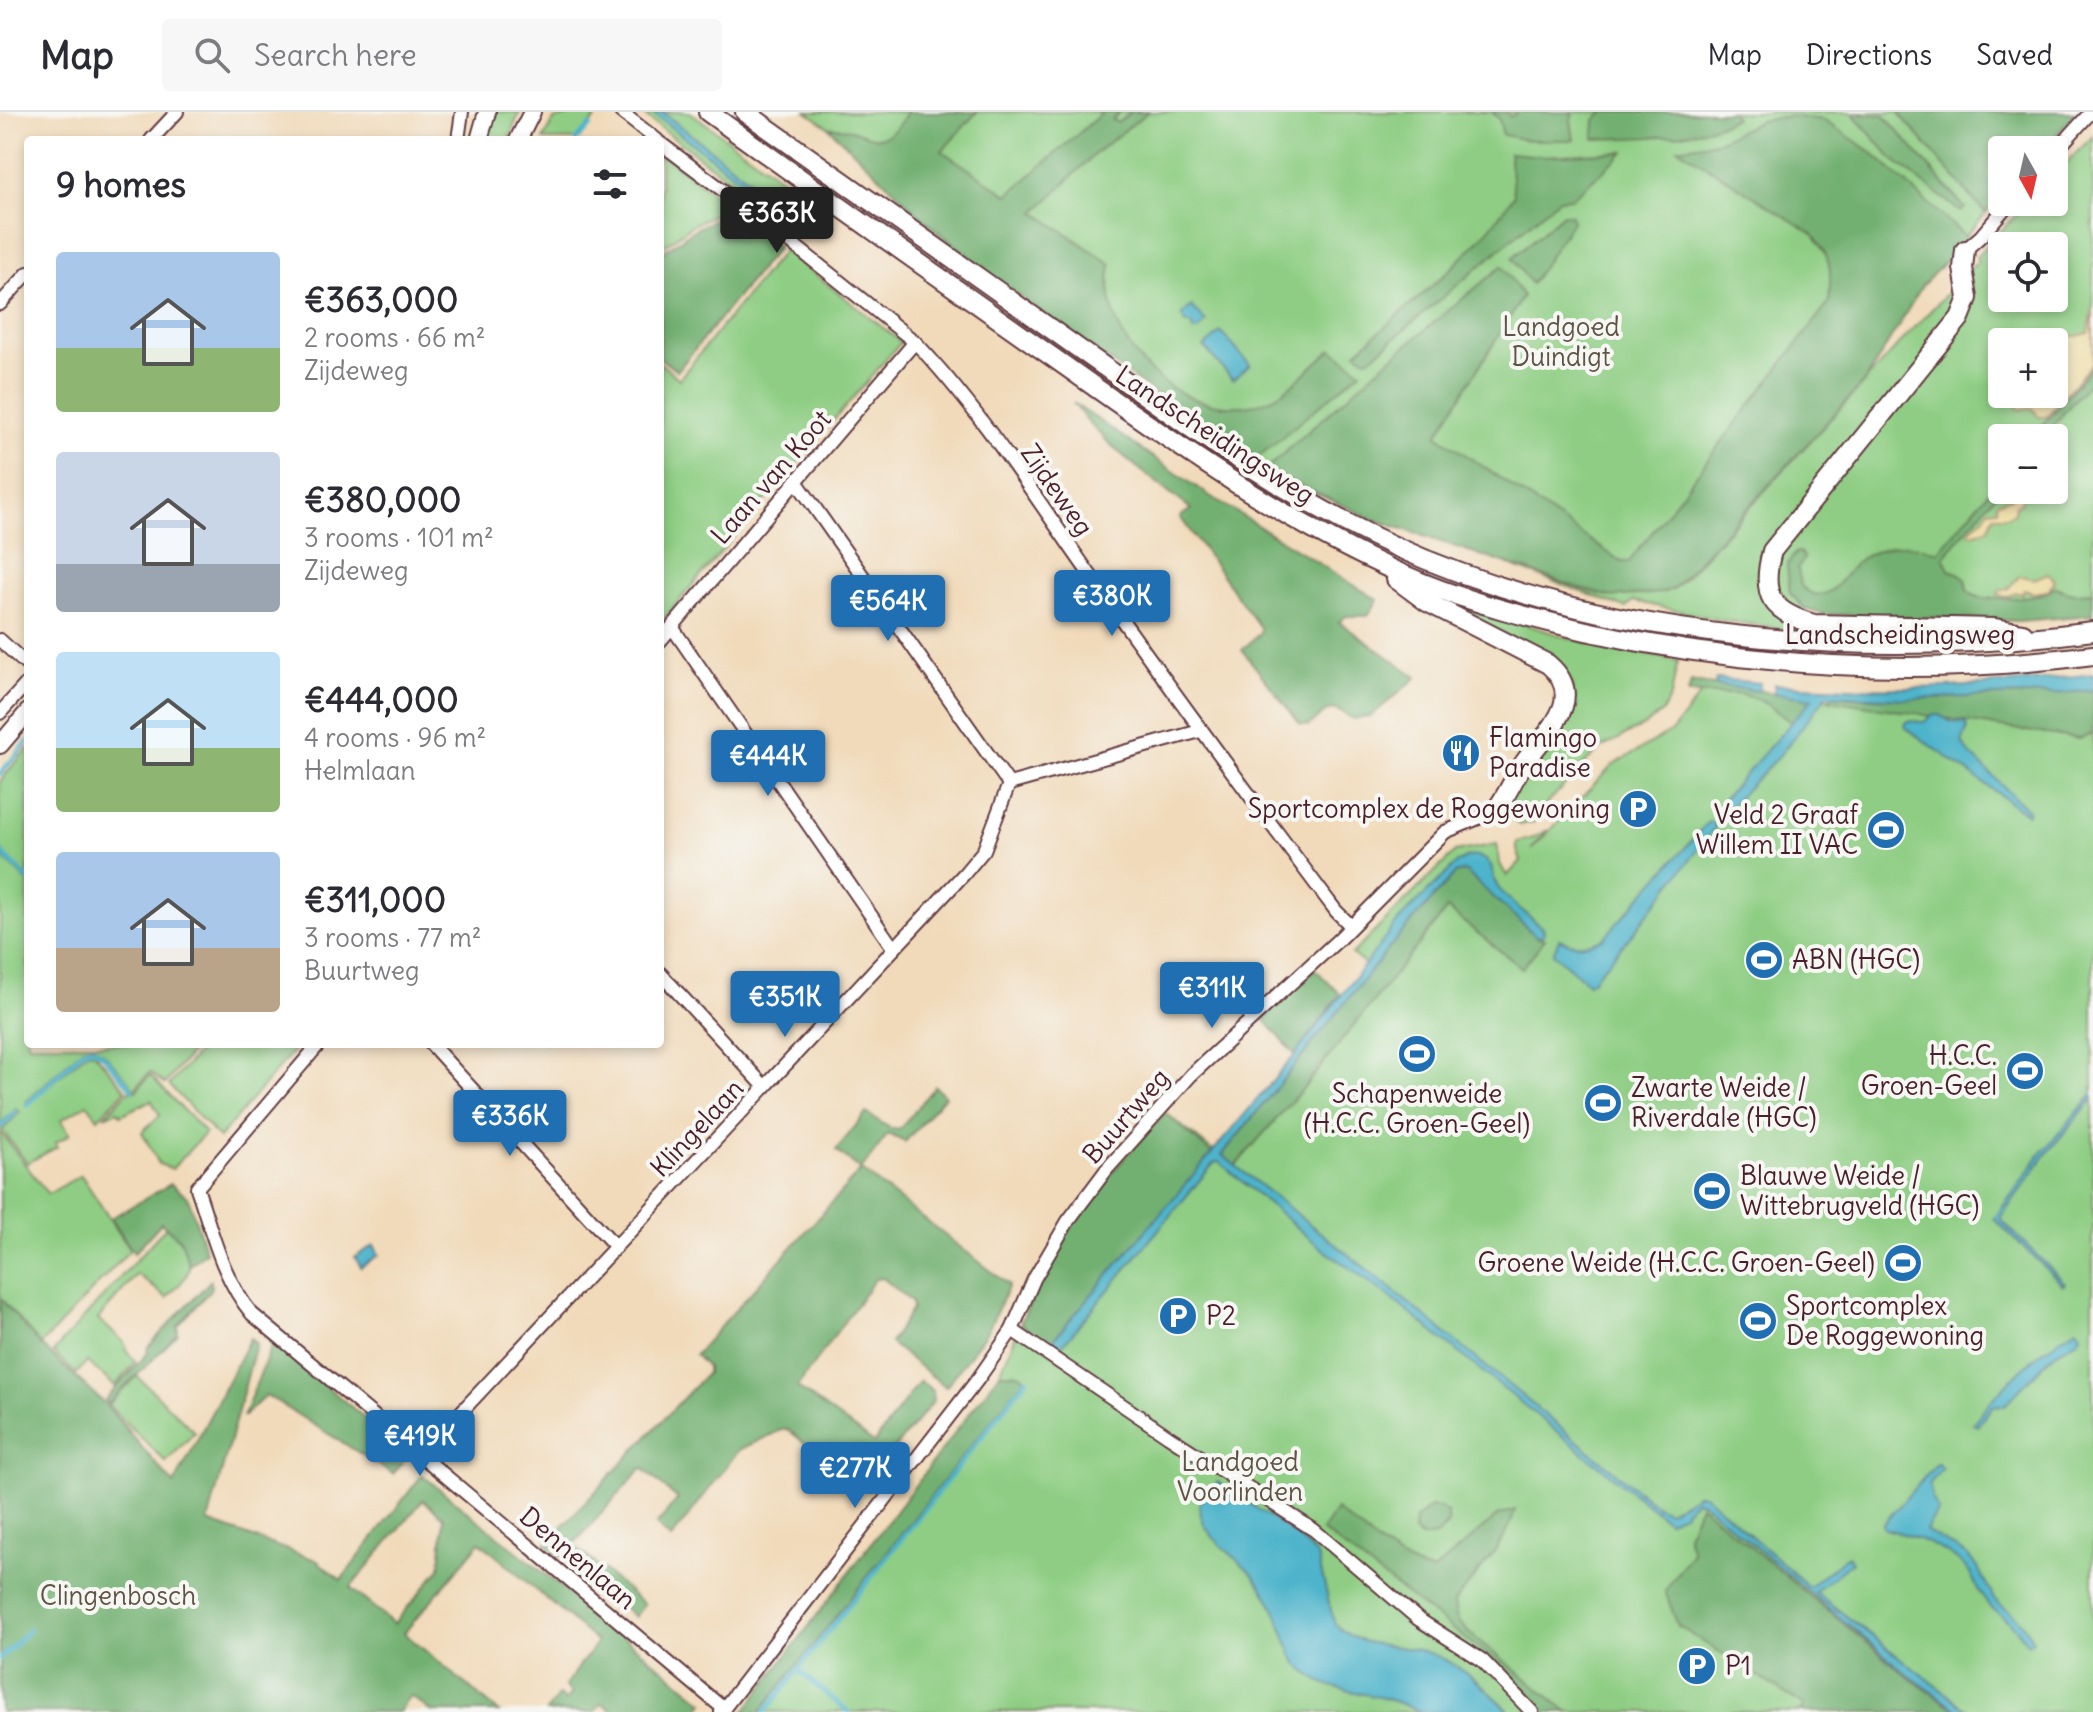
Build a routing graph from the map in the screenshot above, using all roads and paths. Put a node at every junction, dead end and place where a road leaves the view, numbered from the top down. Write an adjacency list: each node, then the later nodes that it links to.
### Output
1 (177, 112): 9 (street)
2 (462, 112): 10 (street)
3 (487, 112): 11 (street)
4 (532, 112): 12 (street)
5 (621, 112): 13 (street, Zijdeweg)
6 (708, 112): 22 (main road, Landscheidingsweg)
7 (2091, 112): 14 (street)
8 (748, 113): 26 (main road, Landscheidingsweg)
9 (155, 136)
10 (459, 136)
11 (480, 136)
12 (520, 136)
13 (652, 136)
14 (2068, 137)
15 (664, 146): 20 (street, Zijdeweg)
16 (1998, 216): 17 (street)
17 (1965, 250): 26 (main road)
18 (24, 277): 19 (street)
19 (0, 304)
20 (915, 342): 21 (street, Laan van Koot); 33 (street, Zijdeweg)
21 (796, 481): 23 (street, Laan van Koot); 35 (street)
22 (1367, 558): 28 (main road, Landscheidingsweg); 36 (main road)
23 (672, 627): 25 (street, Laan van Koot); 38 (street)
24 (2093, 631): 26 (main road, Landscheidingsweg)
25 (664, 636)
26 (2046, 638)
27 (0, 640): 29 (street)
28 (2093, 655)
29 (24, 662)
30 (24, 686): 31 (street)
31 (0, 713)
32 (24, 717): 34 (street)
33 (1200, 731): 35 (street); 37 (street, Zijdeweg)
34 (0, 745)
35 (1009, 784): 38 (street, Klingelaan)
36 (1495, 811): 37 (street, Buurtweg)
37 (1351, 926): 44 (street, Buurtweg)
38 (894, 949): 42 (street, Klingelaan)
39 (664, 977): 42 (street)
40 (316, 1048): 45 (street, Dennenlaan)
41 (435, 1048): 43 (street)
42 (765, 1087): 43 (street, Klingelaan)
43 (616, 1247): 45 (street, Klingelaan)
44 (1012, 1330): 46 (street, Buurtweg); 47 (street)
45 (421, 1455): 46 (street, Dennenlaan)
46 (722, 1710)
47 (1532, 1712)

